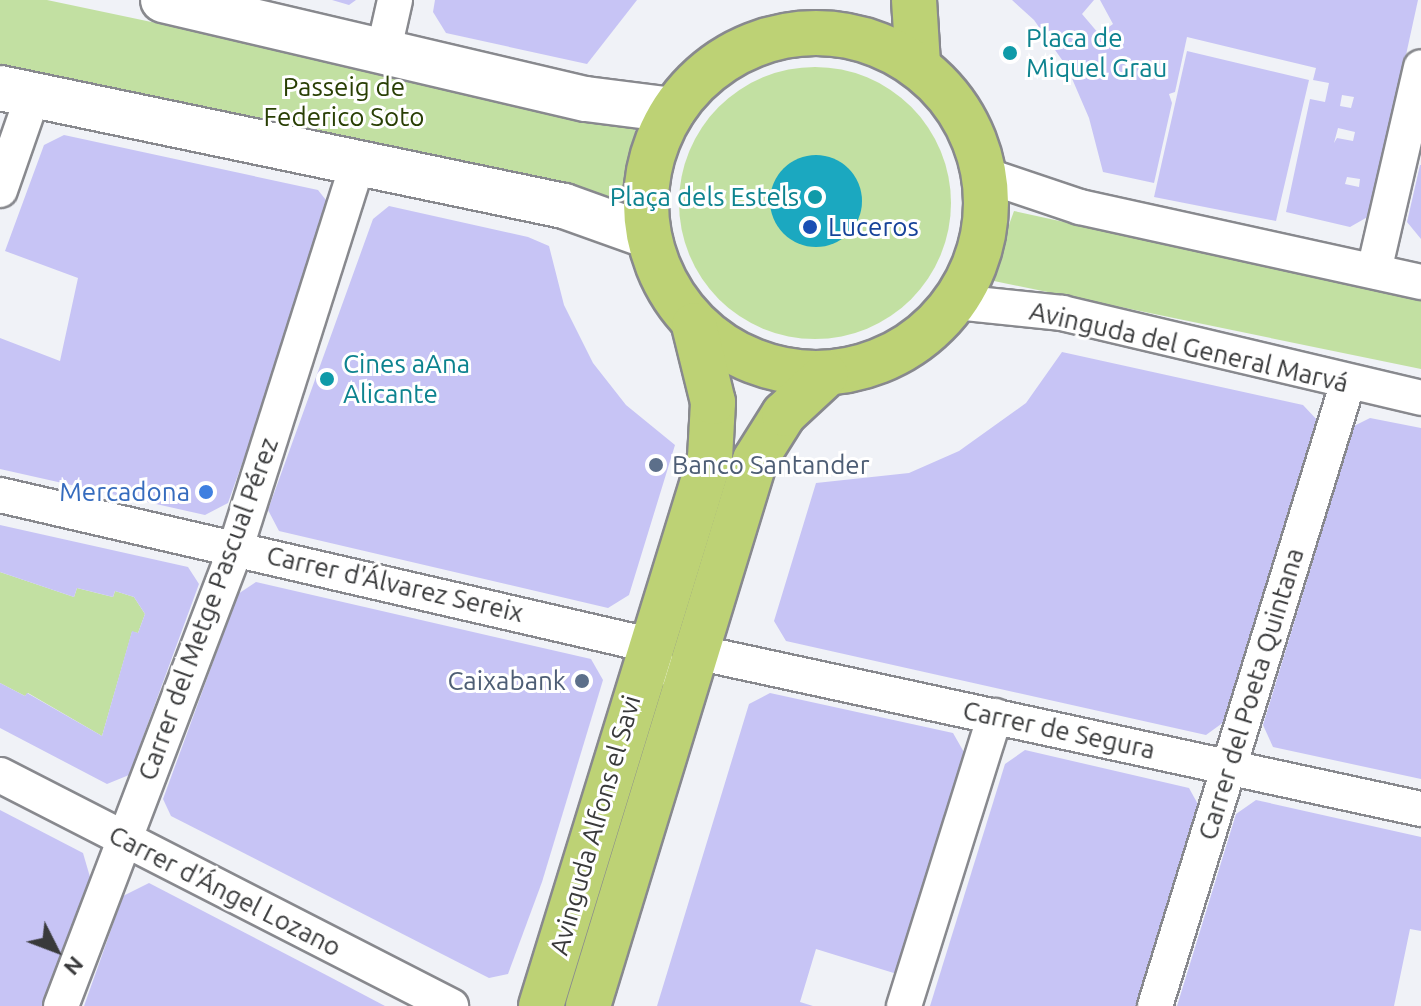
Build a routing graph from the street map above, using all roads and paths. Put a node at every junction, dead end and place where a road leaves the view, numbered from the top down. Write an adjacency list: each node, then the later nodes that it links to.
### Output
1 (163, 0): 5 (street)
2 (395, 0): 5 (street)
3 (914, 0): 6 (main road)
4 (828, 15): 6 (main road); 9 (main road)
5 (384, 49): 9 (street)
6 (918, 64): 11 (main road)
7 (1421, 67): 14 (street)
8 (17, 91): 10 (street); 12 (street)
9 (673, 110): 13 (main road)
10 (358, 162): 13 (street); 22 (street, Carrer del Metge Pascual Pérez)
11 (985, 175): 14 (street); 16 (main road)
12 (0, 190)
13 (645, 235): 17 (main road)
14 (1374, 271): 15 (street)
15 (1421, 282)
16 (956, 302): 18 (main road); 19 (street, Avinguda del General Marvá)
17 (694, 325): 18 (main road); 23 (main road, Avinguda Alfons el Savi)
18 (826, 375): 24 (main road, Avinguda Alfons el Savi)
19 (1348, 382): 20 (street, Avinguda del General Marvá); 27 (street, Carrer del Poeta Quintana)
20 (1421, 398)
21 (0, 495): 22 (street, Carrer d'Álvarez Sereix)
22 (236, 547): 23 (street, Carrer d'Álvarez Sereix); 30 (street, Carrer del Metge Pascual Pérez)
23 (649, 645): 26 (street, Avinguda Alfons el Savi); 33 (main road, Avinguda Alfons el Savi)
24 (696, 652): 25 (street, Carrer de Segura); 26 (main road, Avinguda Alfons el Savi)
25 (995, 716): 27 (street, Carrer de Segura); 35 (street)
26 (676, 719): 34 (main road, Avinguda Alfons el Savi)
27 (1229, 766): 29 (street, Carrer de Segura); 36 (street, Carrer del Poeta Quintana)
28 (0, 775): 30 (street, Carrer d'Ángel Lozano)
29 (1421, 809)
30 (123, 839): 31 (street, Carrer del Metge Pascual Pérez); 32 (street, Carrer d'Ángel Lozano)
31 (61, 1006)
32 (451, 1006)
33 (541, 1006)
34 (588, 1006)
35 (904, 1006)
36 (1155, 1006)

